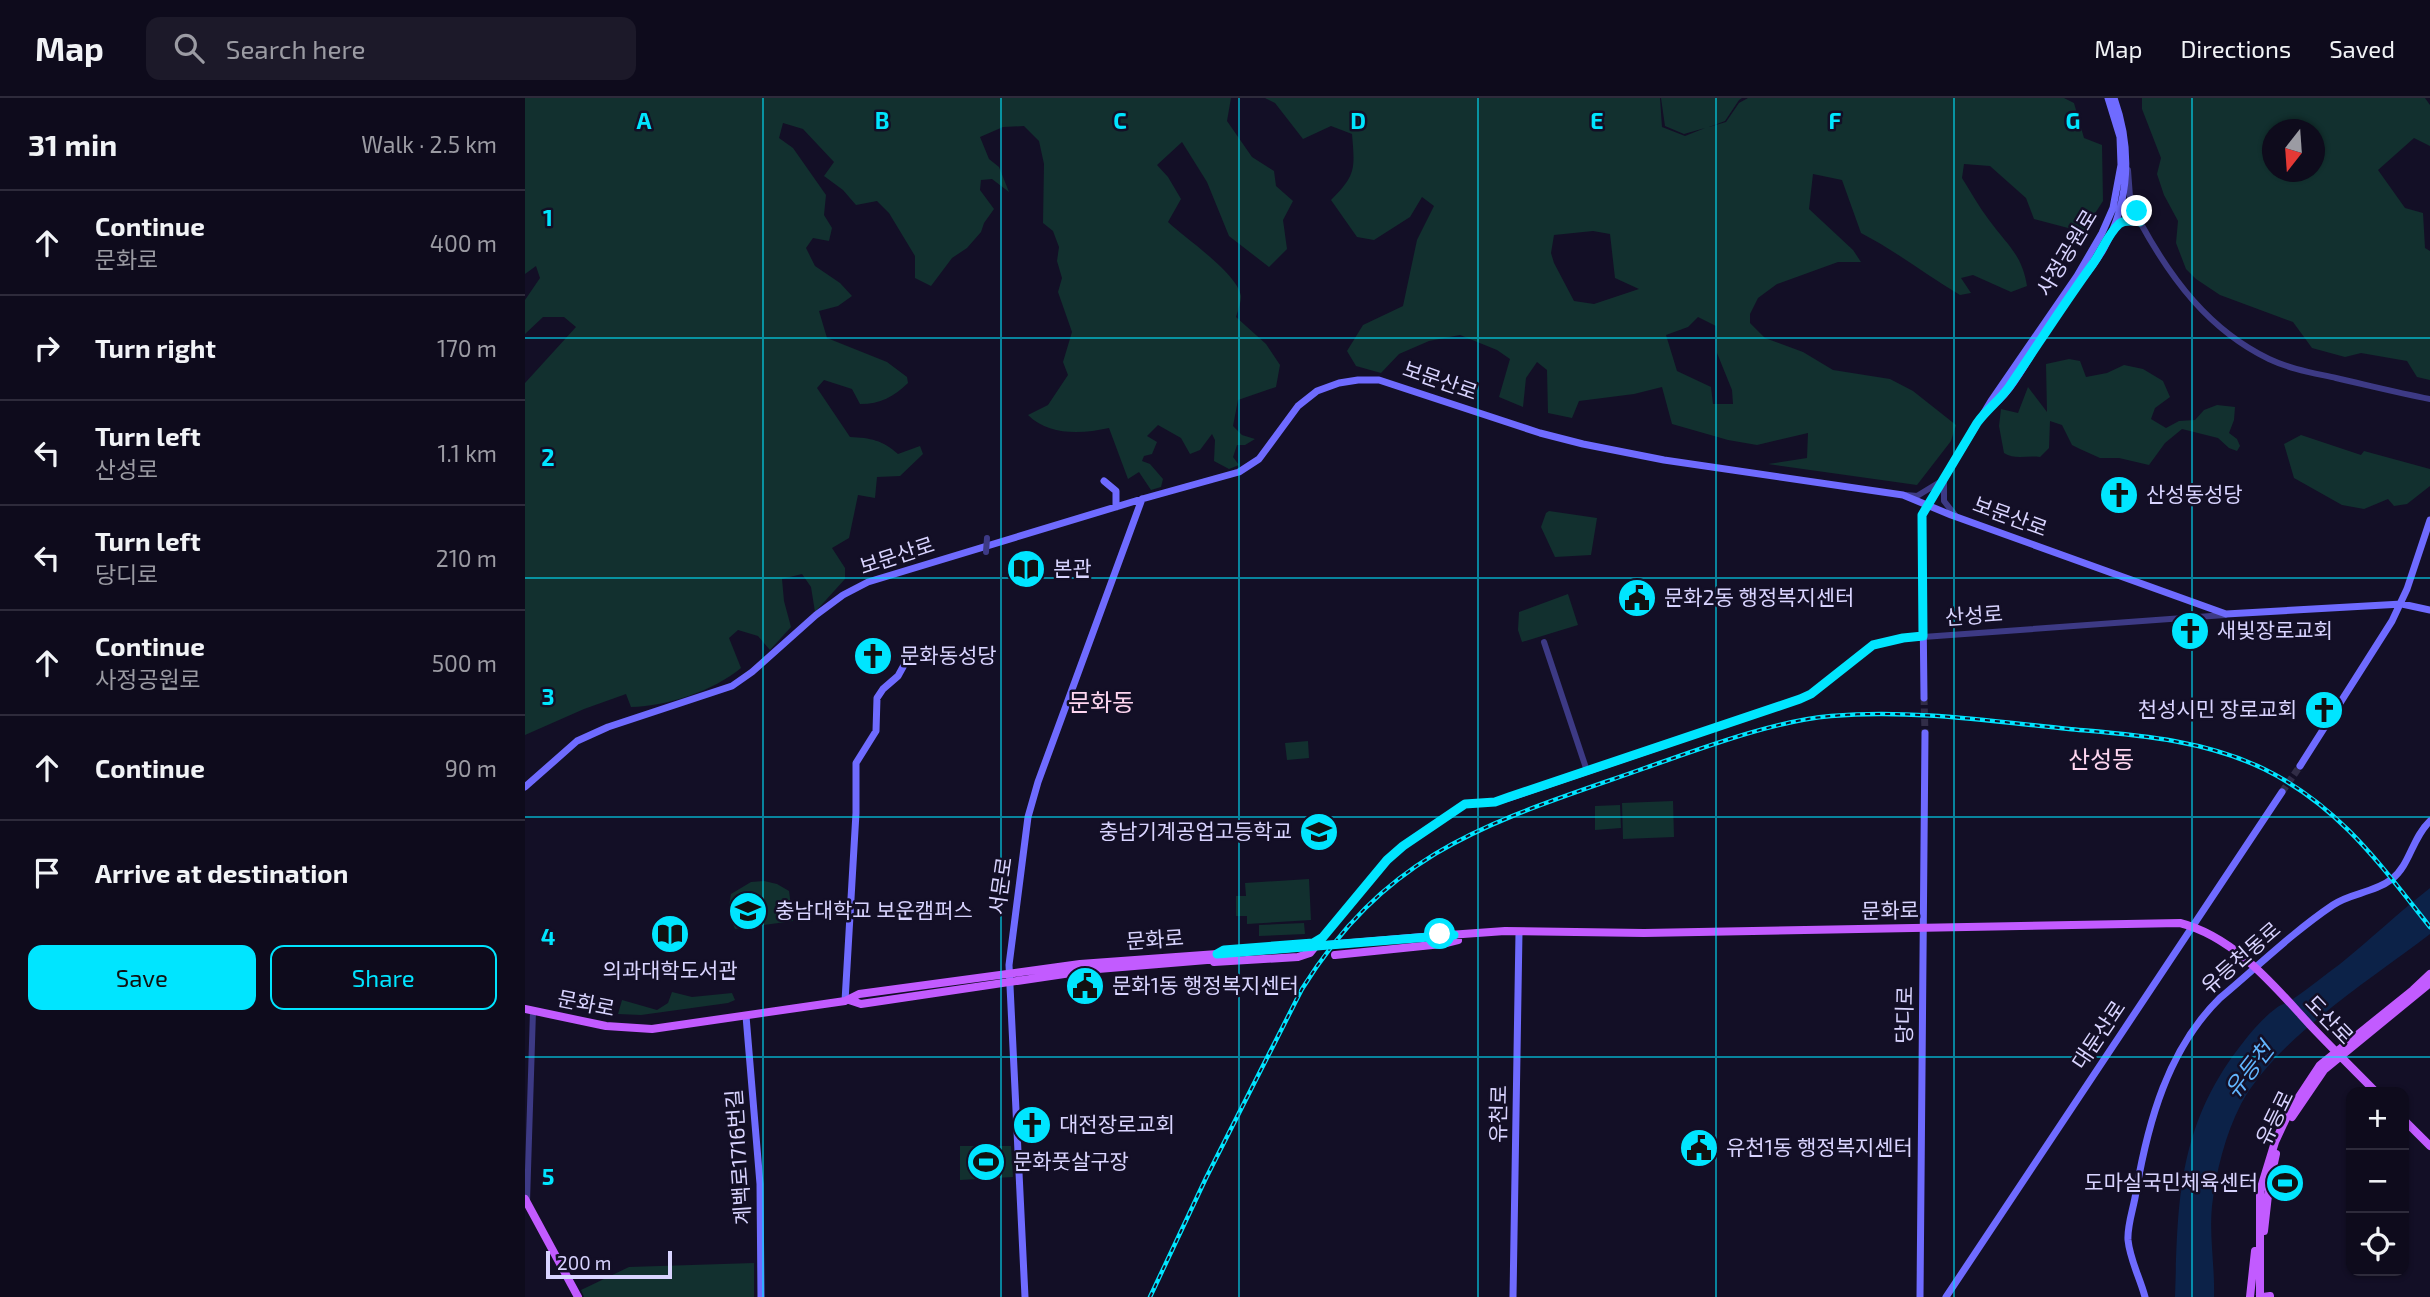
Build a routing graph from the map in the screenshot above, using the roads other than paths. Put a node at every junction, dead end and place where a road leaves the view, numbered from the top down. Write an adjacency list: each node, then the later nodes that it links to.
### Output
1 (2108, 98): 4 (main road, 사정공원로)
2 (2113, 98): 3 (main road, 사정공원로)
3 (2127, 156): 4 (main road, 사정공원로); 5 (street)
4 (2116, 209): 5 (street); 6 (main road, 사정공원로); 8 (main road, 사정공원로)
5 (2140, 222): 6 (street); 7 (street)
6 (2106, 244): 8 (main road, 사정공원로)
7 (2430, 399)
8 (1988, 408): 9 (main road, 사정공원로)
9 (1944, 479): 11 (street); 13 (main road, 사정공원로); 15 (street)
10 (1104, 481): 14 (main road)
11 (1903, 495): 12 (main road, 보문산로); 13 (main road, 보문산로)
12 (1142, 499): 14 (main road, 보문산로); 44 (main road, 서문로)
13 (1927, 504): 15 (main road, 보문산로); 22 (main road)
14 (1116, 507): 29 (main road, 보문산로)
15 (1956, 516): 21 (main road, 보문산로)
16 (2430, 520): 19 (main road)
17 (988, 538): 18 (street, bridge)
18 (986, 552)
19 (2402, 604): 20 (main road, 보문산로); 21 (main road, 보문산로); 27 (main road)
20 (2430, 610)
21 (2226, 614): 22 (street, 산성로)
22 (1923, 636): 25 (main road); 28 (main road, 산성로)
23 (1544, 642): 28 (street)
24 (905, 665): 46 (main road)
25 (1924, 698)
26 (1925, 733): 33 (main road, 당디로)
27 (2300, 766)
28 (1587, 771): 35 (main road, 산성로)
29 (525, 787)
30 (2282, 792): 32 (main road, 대둔산로)
31 (2430, 821): 42 (main road, 유등천동로)
32 (2193, 926): 33 (main road, 문화로); 42 (main road, 문화로); 63 (main road, 대둔산로)
33 (1924, 928): 34 (main road, 문화로); 62 (main road, 당디로)
34 (1519, 932): 36 (main road, 문화로); 61 (main road, 유천로)
35 (1323, 937): 38 (main road); 41 (main road)
36 (1456, 937): 37 (main road); 39 (main road, 문화로, bridge); 40 (main road)
37 (1343, 944)
38 (1217, 954): 39 (main road, 문화로); 44 (main road, 문화로)
39 (1232, 956): 41 (main road, 문화로)
40 (1335, 956)
41 (1207, 960): 44 (main road, 문화로)
42 (2257, 969): 50 (main road, 도산로); 64 (main road, 유등천동로)
43 (2430, 971): 49 (main road)
44 (1009, 978): 46 (main road, 문화로); 60 (main road, 서문로)
45 (2430, 986): 49 (main road)
46 (847, 1001): 48 (main road, 문화로)
47 (529, 1010): 48 (main road, 문화로); 54 (street)
48 (746, 1016): 59 (main road, 계백로1716번길)
49 (2366, 1033): 50 (main road, 유등로)
50 (2337, 1053): 51 (main road, 도산로); 55 (main road, 유등로); 56 (main road, 유등로)
51 (2371, 1087)
52 (2409, 1125): 53 (main road)
53 (2430, 1146)
54 (526, 1201): 58 (main road)
55 (2259, 1220): 56 (main road); 65 (main road)
56 (2261, 1293): 57 (main road)
57 (2270, 1296)
58 (578, 1297)
59 (761, 1297)
60 (1025, 1297)
61 (1513, 1297)
62 (1920, 1297)
63 (1946, 1297)
64 (2147, 1297)
65 (2250, 1297)

